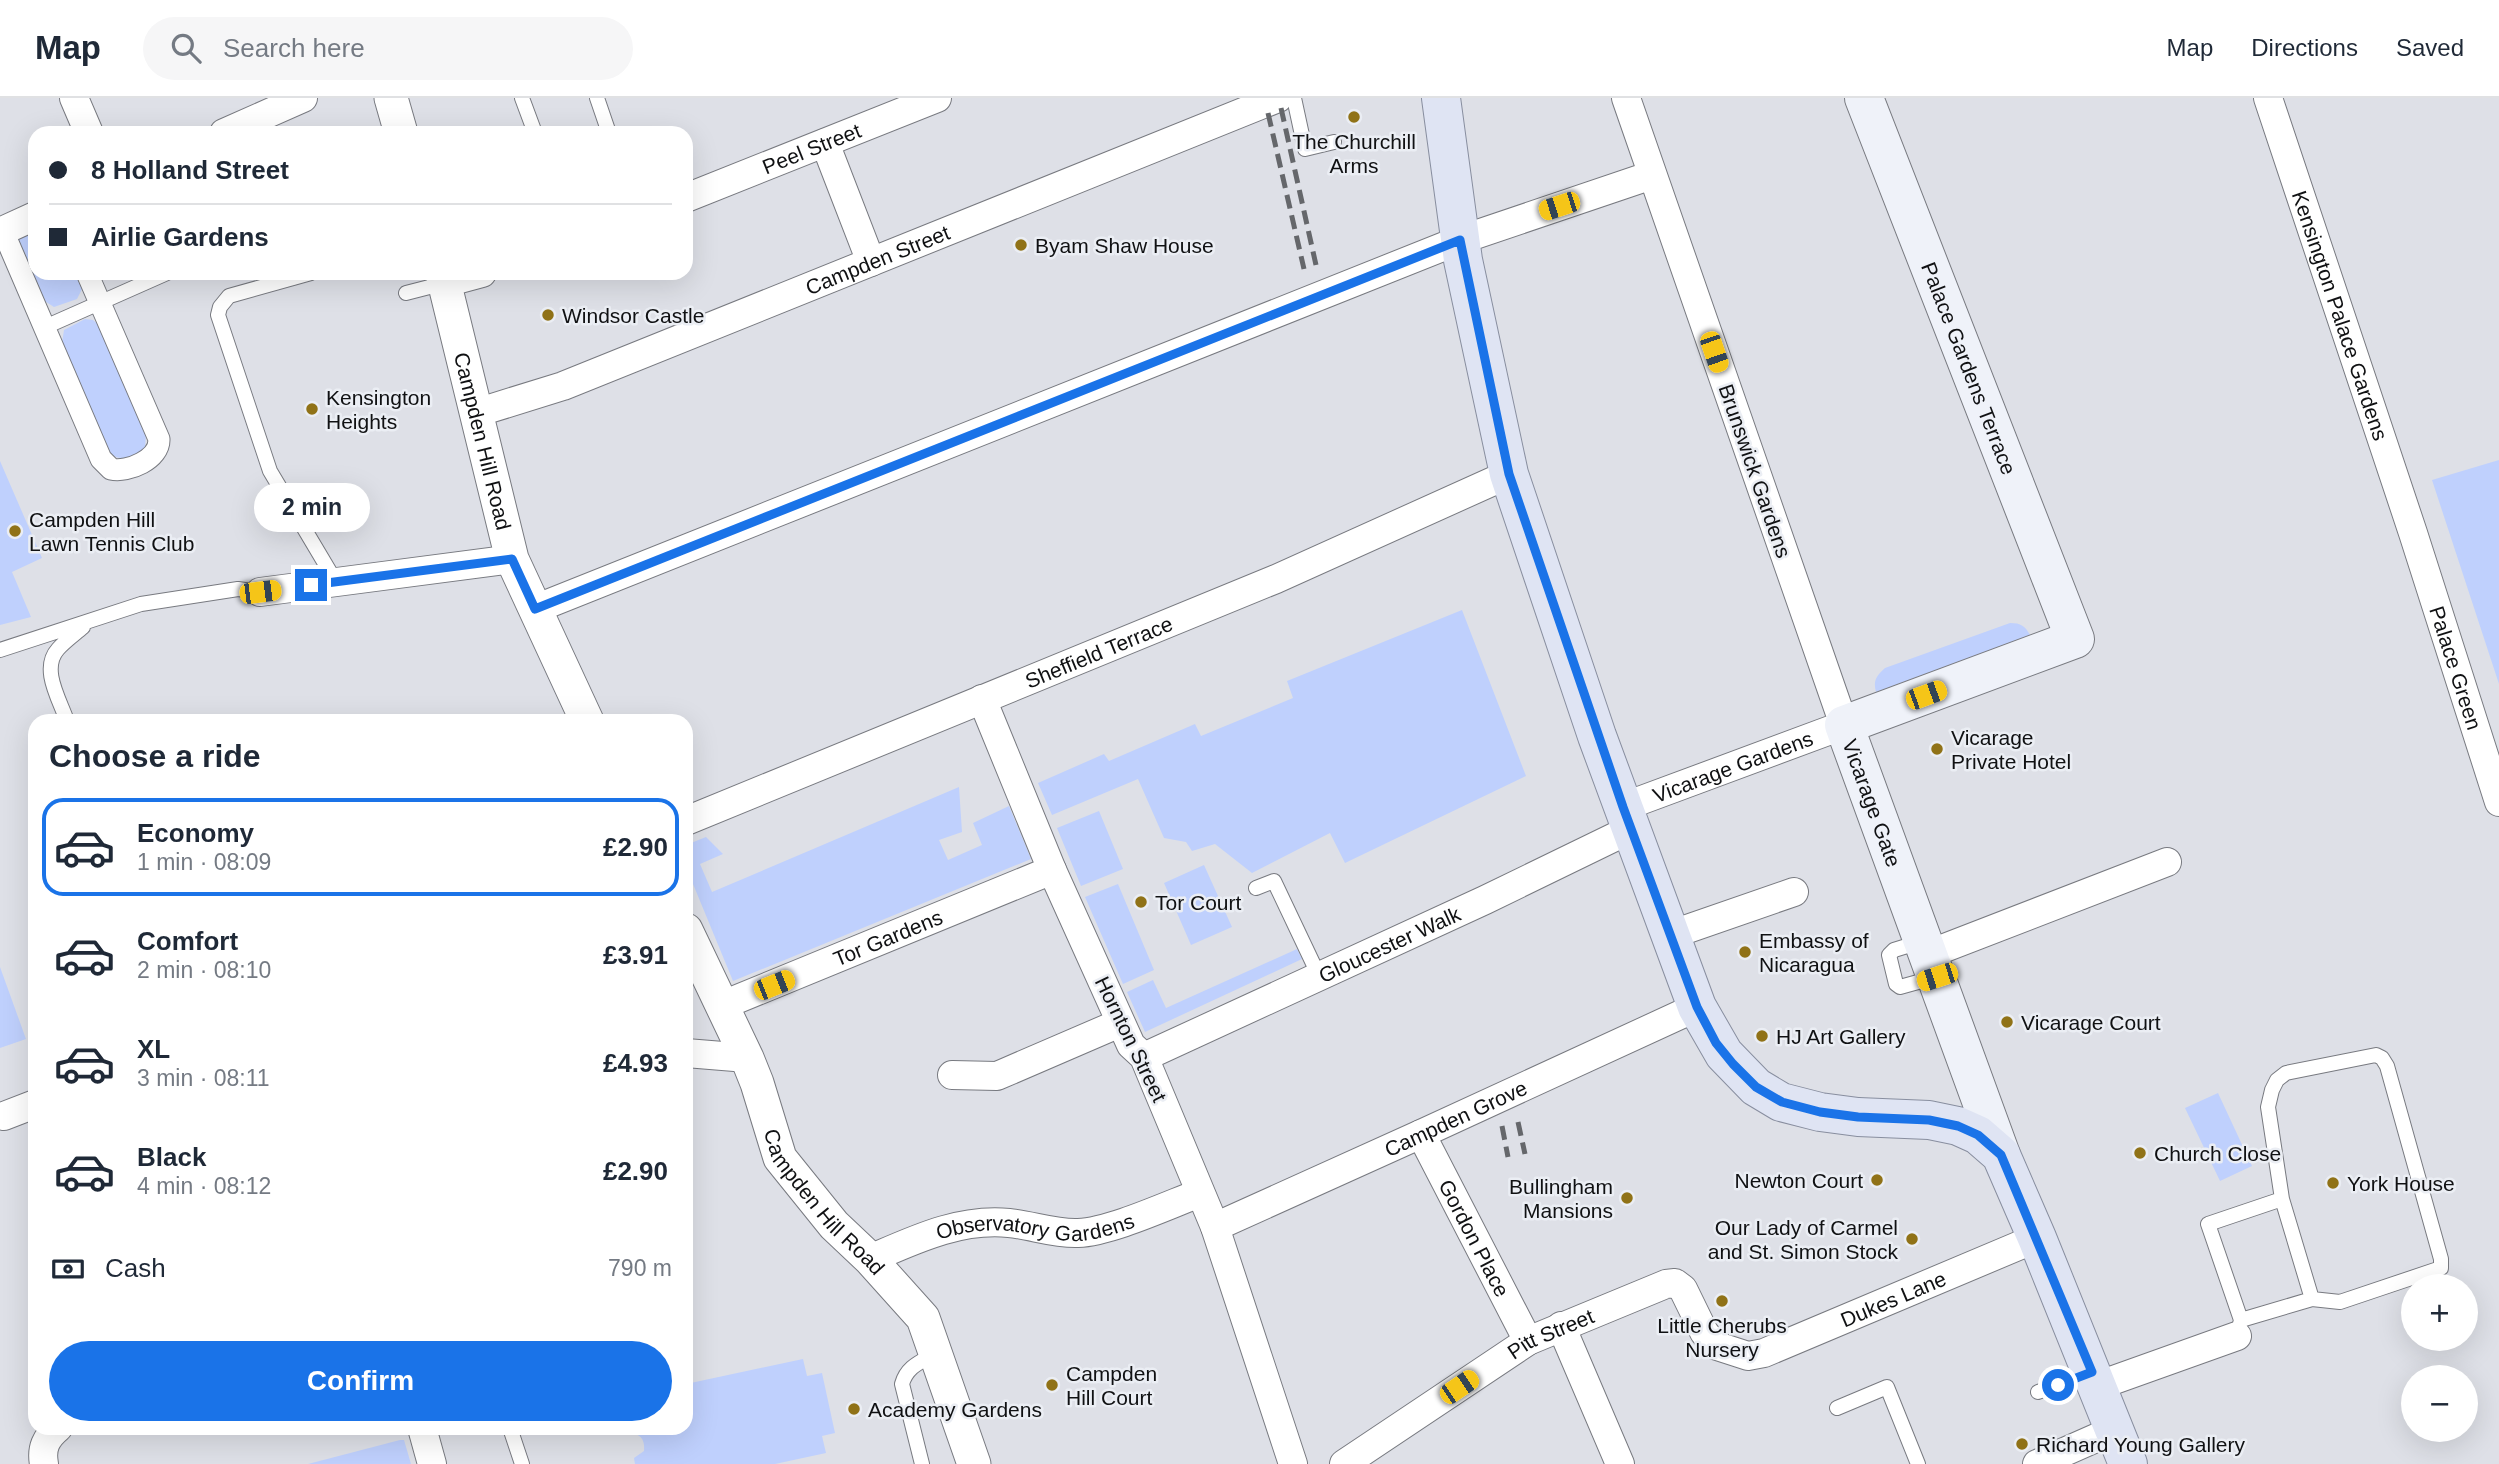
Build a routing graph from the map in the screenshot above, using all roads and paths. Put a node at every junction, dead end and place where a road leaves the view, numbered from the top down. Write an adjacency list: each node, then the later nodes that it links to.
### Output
1 (74, 98): 13 (street)
2 (302, 98): 14 (street)
3 (391, 98): 15 (street)
4 (522, 98): 16 (lane)
5 (597, 98): 17 (lane)
6 (937, 98): 19 (street, Peel Street)
7 (1278, 98): 25 (street, Campden Street)
8 (1294, 98): 18 (lane)
9 (1441, 98): 24 (main road)
10 (1626, 98): 20 (street, Brunswick Gardens)
11 (1864, 98): 42 (main road, Palace Gardens Terrace)
12 (2268, 98): 36 (street, Kensington Palace Gardens)
13 (86, 126)
14 (254, 126)
15 (399, 126)
16 (532, 126)
17 (607, 126)
18 (1335, 142)
19 (825, 143): 21 (street, Peel Street); 25 (street)
20 (1652, 175): 24 (street); 47 (street, Brunswick Gardens)
21 (693, 195)
22 (28, 219): 23 (street)
23 (1, 232): 33 (street)
24 (1460, 240): 35 (main road); 40 (street)
25 (871, 262): 34 (street, Campden Street)
26 (90, 280): 32 (street)
27 (151, 280): 32 (lane)
28 (286, 280): 38 (lane)
29 (438, 280): 31 (lane)
30 (443, 280): 34 (street, Campden Hill Road)
31 (406, 293)
32 (100, 302): 33 (lane); 33 (street)
33 (45, 327)
34 (476, 413): 37 (street, Campden Hill Road)
35 (1509, 474): 44 (street, Sheffield Terrace); 50 (main road)
36 (2413, 533): 48 (street, Palace Green)
37 (512, 559): 38 (street); 40 (street, Campden Hill Road)
38 (336, 582): 39 (street)
39 (260, 592): 41 (lane)
40 (535, 609): 46 (street, Campden Hill Road)
41 (92, 620): 43 (lane); 45 (lane)
42 (2075, 639): 47 (main road, Vicarage Gate)
43 (0, 650)
44 (982, 699): 49 (street, Sheffield Terrace); 52 (street, Hornton Street)
45 (64, 714)
46 (584, 714)
47 (1844, 725): 50 (street, Vicarage Gardens); 57 (main road, Vicarage Gate)
48 (2499, 802)
49 (693, 818)
50 (1627, 818): 55 (main road); 58 (street, Gloucester Walk)
51 (2167, 862): 57 (street)
52 (1052, 870): 59 (street, Tor Gardens); 61 (street, Hornton Street)
53 (1256, 888): 58 (lane)
54 (1794, 892): 55 (street)
55 (1670, 936): 60 (main road)
56 (693, 944): 59 (street, Campden Hill Road)
57 (1930, 957): 69 (main road, Vicarage Gate)
58 (1319, 976): 63 (street, Gloucester Walk)
59 (723, 1005): 64 (street, Campden Hill Road)
60 (1697, 1007): 68 (street, Campden Grove); 69 (main road)
61 (1120, 1023): 63 (street, Hornton Street); 65 (street)
62 (693, 1054): 64 (street)
63 (1144, 1057): 70 (street, Hornton Street)
64 (747, 1058): 74 (street, Campden Hill Road)
65 (952, 1075)
66 (28, 1107): 67 (street)
67 (4, 1116)
68 (1421, 1135): 72 (street, Campden Grove); 78 (street, Gordon Place)
69 (2001, 1155): 73 (main road)
70 (1200, 1193): 72 (street, Hornton Street); 74 (street, Observatory Gardens)
71 (2282, 1199): 75 (lane); 75 (lane); 77 (lane)
72 (1214, 1227): 93 (street, Hornton Street)
73 (2037, 1238): 80 (street, Dukes Lane); 81 (main road)
74 (870, 1259): 79 (street, Campden Hill Road)
75 (2312, 1299): 77 (lane)
76 (1562, 1326): 78 (street, Pitt Street); 80 (street, Pitt Street); 95 (street)
77 (2239, 1328): 81 (street)
78 (1528, 1340): 94 (street, Pitt Street)
79 (936, 1353): 91 (lane); 92 (street, Campden Hill Road)
80 (1748, 1356)
81 (2094, 1379): 82 (lane); 87 (main road)
82 (2038, 1392)
83 (1837, 1408): 96 (lane)
84 (52, 1435): 88 (street)
85 (424, 1435): 89 (street)
86 (512, 1435): 90 (lane)
87 (2121, 1447): 97 (street)
88 (44, 1464)
89 (432, 1464)
90 (522, 1464)
91 (922, 1464)
92 (974, 1464)
93 (1293, 1464)
94 (1344, 1464)
95 (1620, 1464)
96 (1918, 1464)
97 (2036, 1464)

